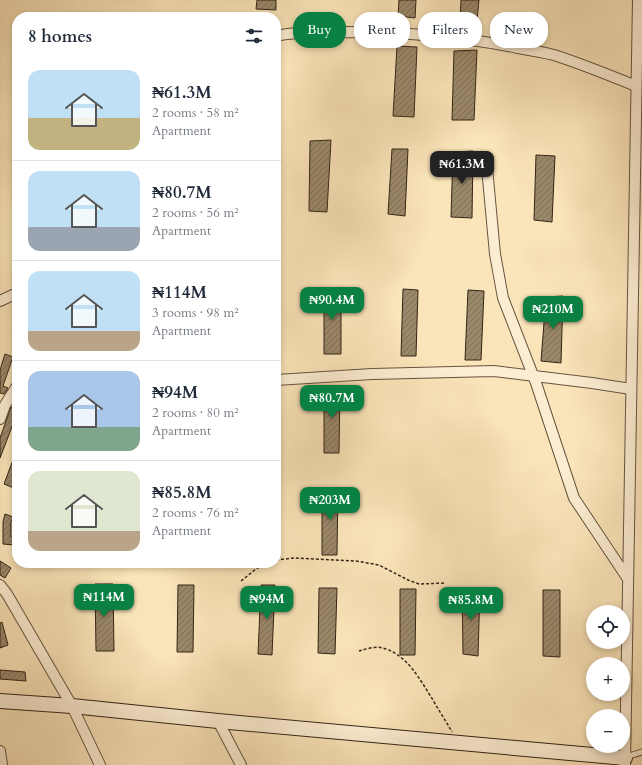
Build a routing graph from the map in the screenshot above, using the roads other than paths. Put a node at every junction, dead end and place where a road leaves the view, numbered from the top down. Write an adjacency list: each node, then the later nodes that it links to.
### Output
1 (638, 0): 3 (street)
2 (281, 35): 3 (street)
3 (636, 86): 9 (street)
4 (486, 157): 7 (street)
5 (12, 295): 6 (street)
6 (0, 300)
7 (533, 375): 8 (street); 9 (street); 12 (street)
8 (281, 380)
9 (631, 389): 12 (street)
10 (12, 394): 11 (street)
11 (0, 419)
12 (628, 579): 19 (street)
13 (0, 585): 15 (street)
14 (0, 701): 15 (main road)
15 (72, 706): 16 (main road); 21 (street)
16 (218, 721): 19 (main road); 22 (street)
17 (0, 751): 20 (street)
18 (642, 752): 19 (lane)
19 (625, 761)
20 (2, 765)
21 (100, 765)
22 (241, 765)

